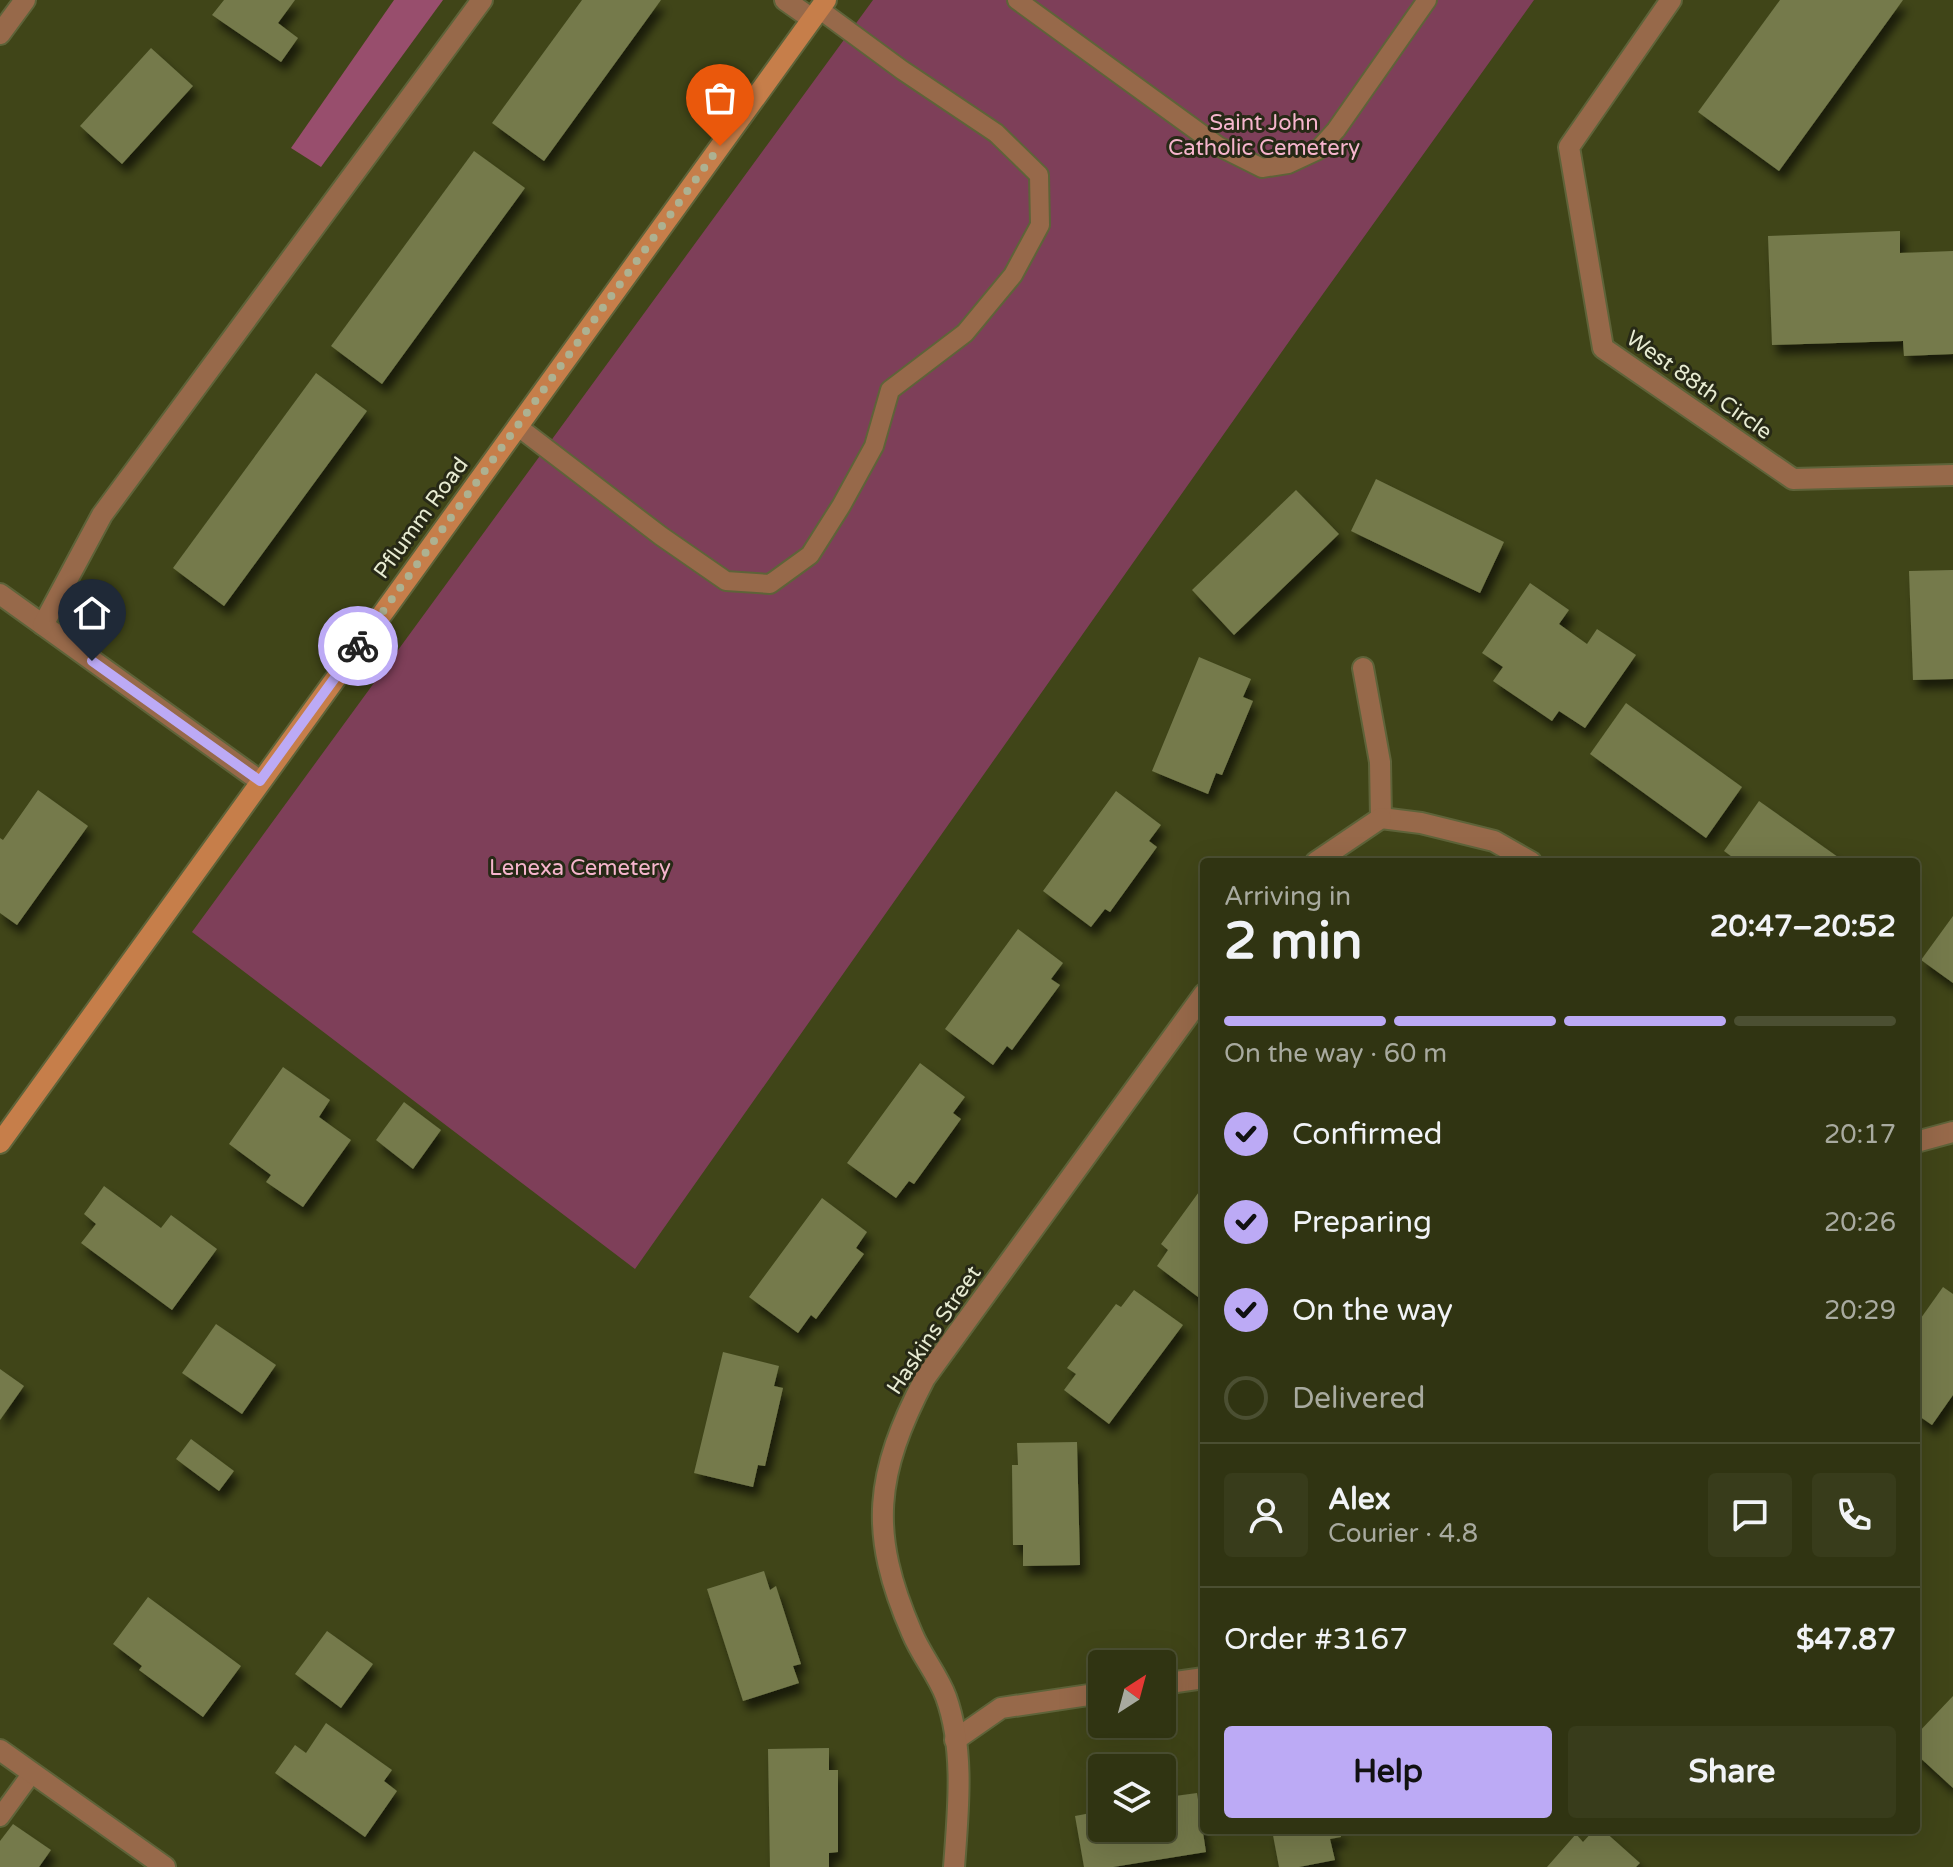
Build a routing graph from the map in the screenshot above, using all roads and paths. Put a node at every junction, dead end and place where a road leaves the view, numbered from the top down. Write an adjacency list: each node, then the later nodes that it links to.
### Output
1 (25, 0): 8 (street)
2 (482, 0): 12 (street)
3 (785, 0): 7 (street)
4 (1017, 0): 5 (lane)
5 (1427, 0)
6 (1671, 0): 10 (street, West 88th Circle)
7 (819, 9): 9 (main road, Pflumm Road); 9 (lane)
8 (0, 34)
9 (517, 426): 14 (main road, Pflumm Road)
10 (1953, 475)
11 (0, 594): 12 (street)
12 (43, 625): 14 (street)
13 (1363, 668): 15 (street)
14 (260, 781): 21 (main road, Pflumm Road)
15 (1381, 818): 16 (street); 17 (street)
16 (1322, 858)
17 (1524, 858)
18 (1200, 1000): 25 (street, Haskins Street)
19 (1953, 1132): 20 (street)
20 (1920, 1141)
21 (0, 1143)
22 (1200, 1679): 23 (street)
23 (1176, 1682)
24 (1088, 1695): 25 (street)
25 (955, 1740): 30 (street, Haskins Street)
26 (0, 1750): 27 (street)
27 (32, 1773): 28 (lane); 29 (street)
28 (0, 1817)
29 (165, 1867)
30 (954, 1867)

